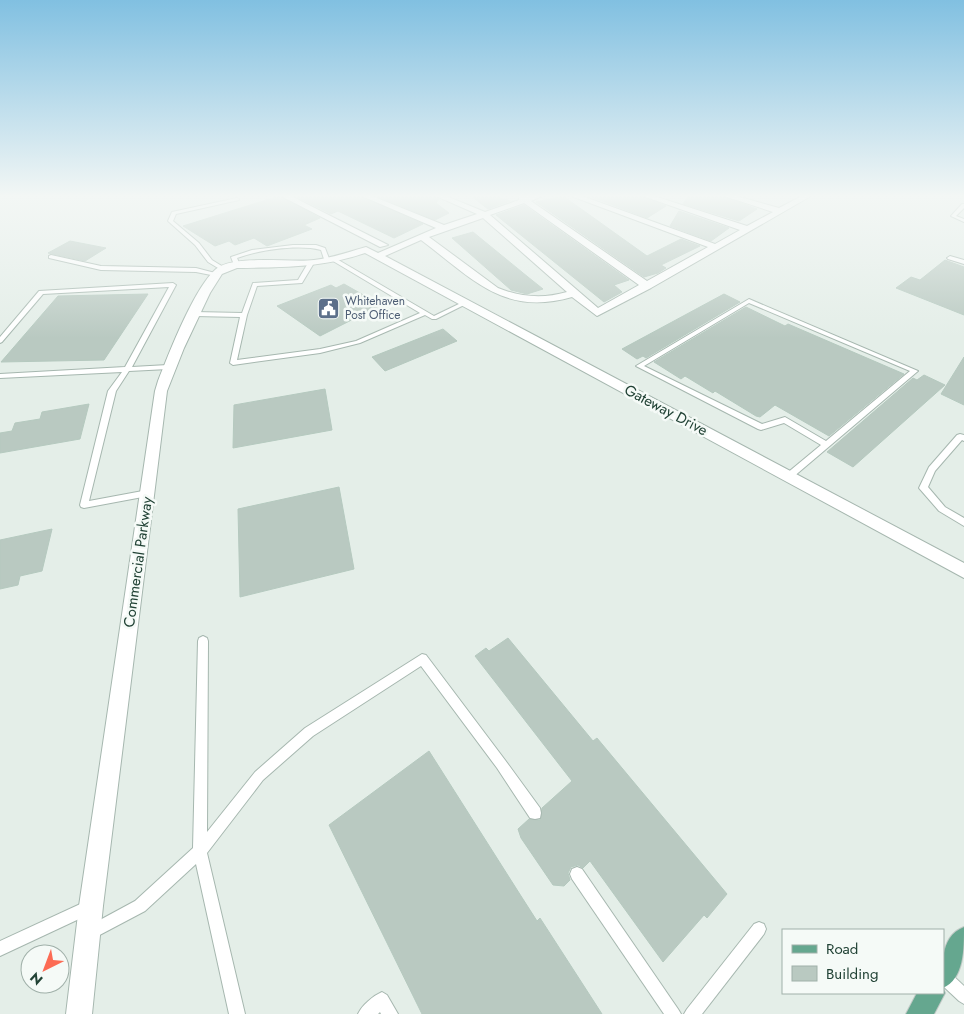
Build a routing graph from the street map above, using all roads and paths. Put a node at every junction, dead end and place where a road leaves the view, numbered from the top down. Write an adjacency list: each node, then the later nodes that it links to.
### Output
1 (196, 243): 15 (lane)
2 (365, 243): 10 (street, Gateway Drive)
3 (398, 243): 10 (street)
4 (432, 243): 17 (street)
5 (517, 243): 17 (street)
6 (588, 243): 16 (street)
7 (705, 243): 9 (street)
8 (722, 243): 9 (street)
9 (715, 247): 16 (street)
10 (376, 250): 13 (street); 18 (street, Gateway Drive)
11 (51, 257): 15 (lane)
12 (950, 258): 14 (lane)
13 (324, 261): 15 (street); 19 (lane); 21 (lane)
14 (964, 262)
15 (226, 269): 20 (street, Commercial Parkway)
16 (647, 286): 17 (street)
17 (574, 293)
18 (466, 303): 19 (lane); 28 (street, Gateway Drive)
19 (425, 313): 21 (lane)
20 (195, 314): 21 (lane); 23 (street, Commercial Parkway)
21 (244, 315)
22 (0, 341): 24 (lane)
23 (168, 367): 24 (lane); 29 (street, Commercial Parkway)
24 (127, 369): 25 (lane); 29 (lane)
25 (0, 376)
26 (964, 438): 30 (lane)
27 (826, 444): 27 (lane); 28 (lane)
28 (789, 476): 31 (street, Gateway Drive)
29 (148, 493): 36 (street, Commercial Parkway)
30 (964, 522)
31 (964, 571)
32 (203, 641): 34 (lane)
33 (535, 813): 34 (lane)
34 (200, 851): 38 (lane); 46 (lane)
35 (577, 874): 49 (lane)
36 (91, 906): 38 (street, Commercial Parkway); 40 (lane)
37 (759, 929): 50 (lane)
38 (88, 934): 45 (street, Commercial Parkway)
39 (964, 940): 41 (main road)
40 (0, 949)
41 (944, 973)
42 (944, 976): 44 (lane)
43 (931, 994): 51 (main road)
44 (964, 996)
45 (79, 1014)
46 (237, 1014)
47 (366, 1014): 48 (lane)
48 (390, 1014)
49 (673, 1014)
50 (692, 1014)
51 (919, 1014)

